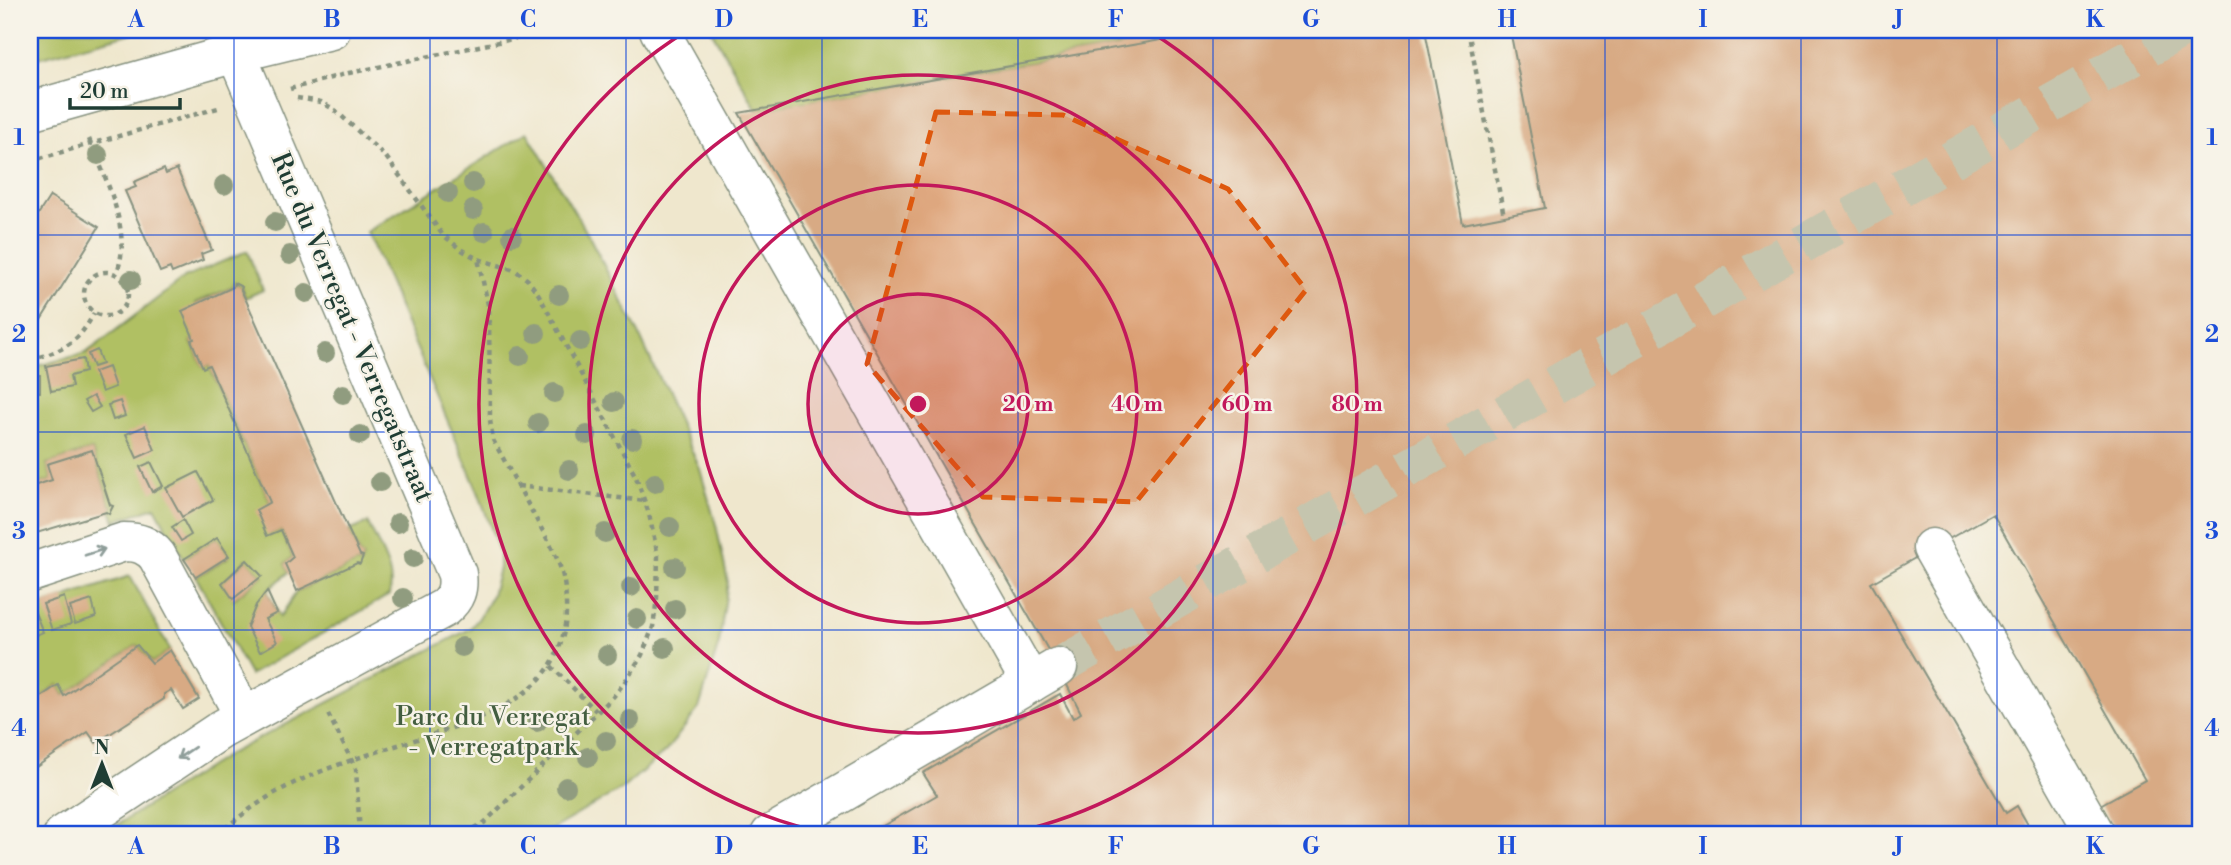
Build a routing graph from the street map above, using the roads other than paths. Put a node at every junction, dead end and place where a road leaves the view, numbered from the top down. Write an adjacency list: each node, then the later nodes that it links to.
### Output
1 (331, 30): 3 (street)
2 (659, 30): 9 (street)
3 (236, 53): 4 (street); 7 (street, Rue du Verregat - Verregatstraat)
4 (30, 111)
5 (1932, 548): 10 (street)
6 (30, 573): 7 (street, one-way to 7)
7 (244, 716): 8 (street, one-way to 8)
8 (63, 835)
9 (770, 835)
10 (2096, 835)

